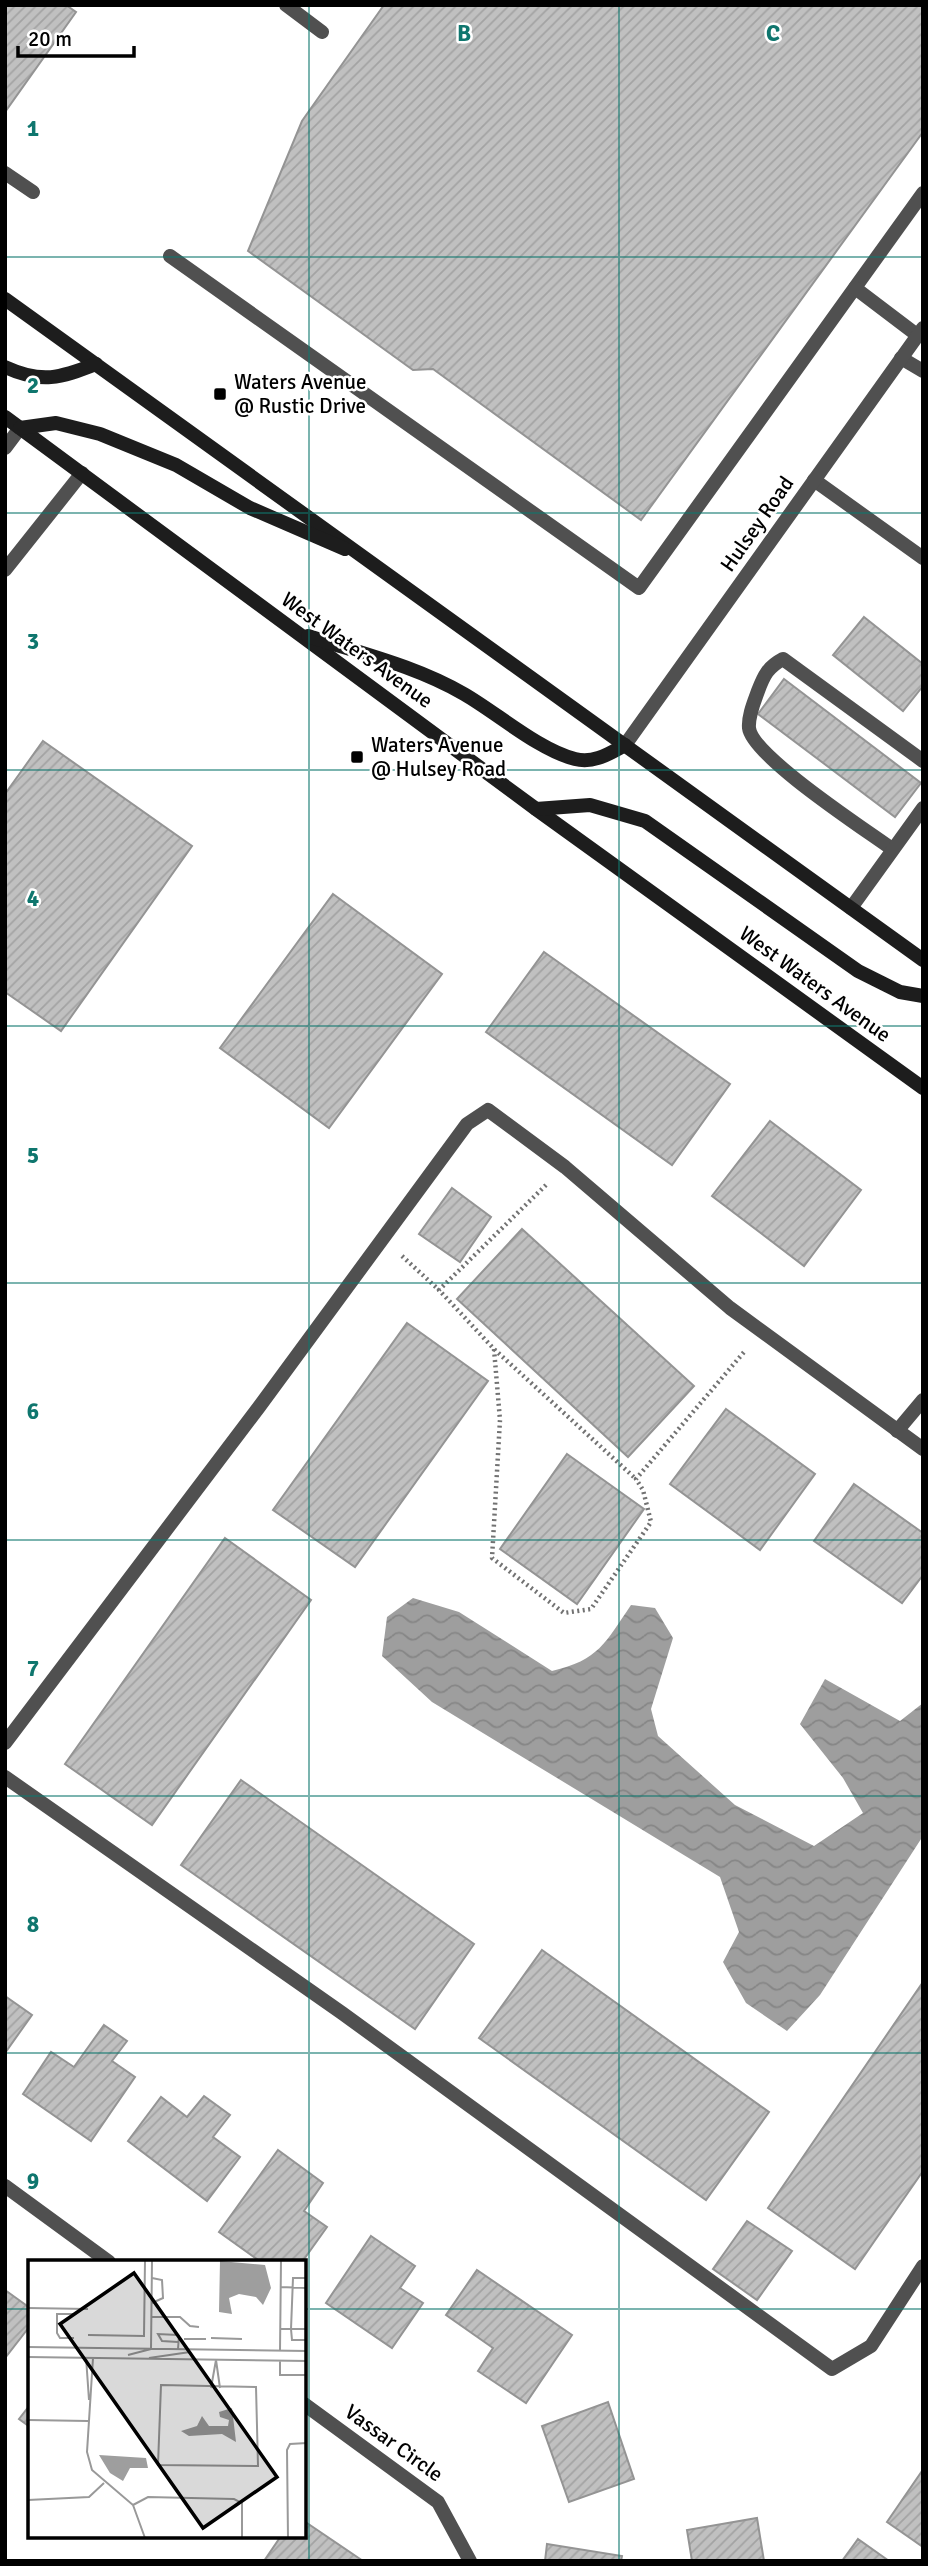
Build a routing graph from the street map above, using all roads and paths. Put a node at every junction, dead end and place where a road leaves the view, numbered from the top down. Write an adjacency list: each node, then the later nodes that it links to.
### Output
1 (286, 5): 2 (street)
2 (322, 32)
3 (5, 173): 4 (street)
4 (33, 192)
5 (923, 193): 7 (street)
6 (170, 256): 7 (street)
7 (855, 288): 9 (street)
8 (5, 299): 11 (main road)
9 (920, 331): 10 (street, Hulsey Road)
10 (901, 358): 13 (street); 18 (street, Hulsey Road)
11 (96, 364): 12 (main road); 20 (main road)
12 (5, 367)
13 (923, 371)
14 (5, 417): 15 (main road, West Waters Avenue)
15 (20, 428): 16 (street); 17 (main road, West Waters Avenue); 20 (main road)
16 (5, 448)
17 (82, 473): 21 (street); 22 (main road, West Waters Avenue)
18 (814, 480): 19 (street); 23 (street, Hulsey Road)
19 (923, 558)
20 (370, 560): 23 (main road)
21 (5, 570)
22 (297, 632): 23 (main road); 26 (main road, West Waters Avenue)
23 (625, 745): 28 (main road)
24 (923, 761): 27 (street)
25 (923, 808): 27 (street)
26 (536, 809): 30 (main road); 31 (main road, West Waters Avenue)
27 (892, 849): 28 (street)
28 (851, 908): 29 (main road)
29 (923, 960)
30 (923, 996)
31 (923, 1088)
32 (565, 1167): 33 (street); 34 (path); 35 (street)
33 (383, 1239): 34 (path); 41 (street)
34 (439, 1290): 36 (path)
35 (761, 1332): 38 (street); 40 (path)
36 (494, 1349): 40 (path); 40 (path)
37 (923, 1400): 38 (street)
38 (897, 1430): 39 (street)
39 (923, 1449)
40 (636, 1479)
41 (5, 1743)
42 (5, 1777): 45 (street)
43 (5, 2186): 44 (street)
44 (106, 2260)
45 (923, 2266)
46 (306, 2405): 47 (street, Vassar Circle)
47 (470, 2561)

